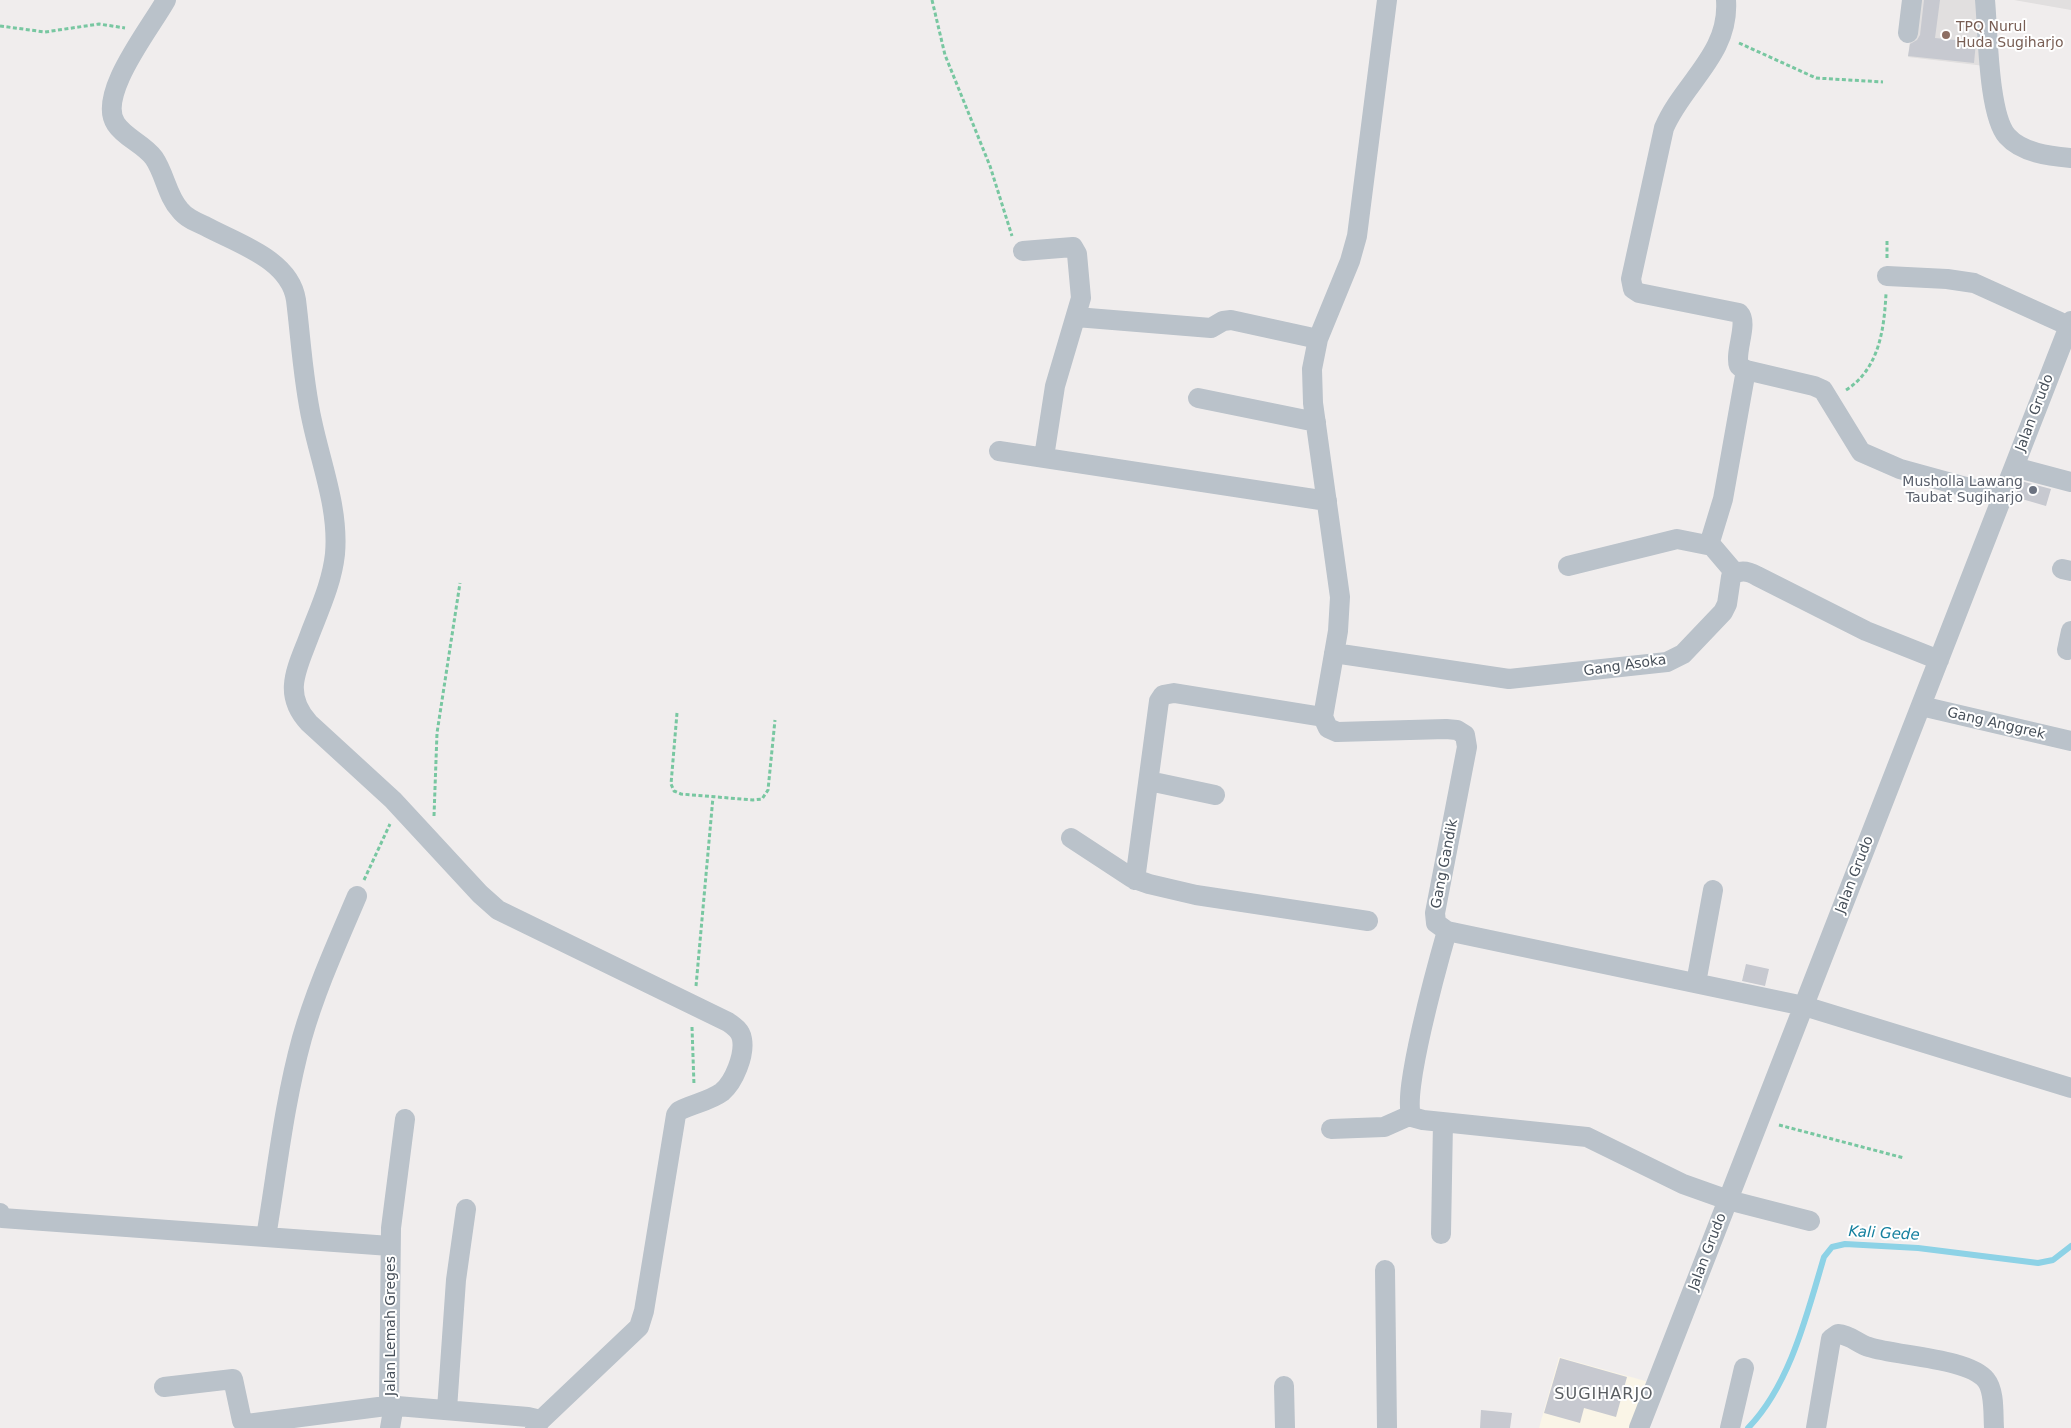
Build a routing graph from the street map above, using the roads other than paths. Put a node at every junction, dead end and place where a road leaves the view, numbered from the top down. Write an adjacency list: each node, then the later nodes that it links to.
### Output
1 (166, 0): 58 (street)
2 (1387, 0): 12 (street)
3 (1726, 0): 13 (street)
4 (1912, 0): 6 (street)
5 (1985, 0): 7 (street)
6 (1908, 33)
7 (2071, 158)
8 (1023, 251): 10 (street)
9 (1887, 276): 11 (street)
10 (1076, 317): 12 (street); 17 (street)
11 (2070, 323): 18 (street, Jalan Grudo)
12 (1318, 339): 15 (street)
13 (1746, 370): 20 (street); 22 (street)
14 (1198, 398): 15 (street)
15 (1316, 422): 21 (street)
16 (999, 450): 17 (street)
17 (1044, 457): 21 (street)
18 (2014, 467): 19 (street); 20 (street, Jalan Grudo)
19 (2071, 482)
20 (2002, 497): 26 (street, Jalan Grudo)
21 (1327, 501): 25 (street)
22 (1709, 545): 23 (street); 24 (street)
23 (1568, 566)
24 (1735, 573): 25 (street, Gang Asoka); 26 (street)
25 (1334, 653): 28 (street)
26 (1939, 660): 27 (street, Jalan Grudo)
27 (1920, 706): 29 (street, Gang Anggrek); 39 (street, Jalan Grudo)
28 (1323, 717): 30 (street); 37 (street, Gang Gandik)
29 (2071, 741)
30 (1149, 781): 31 (street); 33 (street)
31 (1214, 795)
32 (1071, 838): 33 (street)
33 (1136, 880): 36 (street)
34 (1713, 890): 38 (street)
35 (357, 896): 50 (street)
36 (1368, 921)
37 (1446, 931): 38 (street); 41 (street)
38 (1696, 983): 39 (street)
39 (1804, 1006): 40 (street); 45 (street, Jalan Grudo)
40 (2071, 1088)
41 (1411, 1115): 43 (street); 44 (street)
42 (405, 1119): 51 (street, Jalan Lemah Greges)
43 (1443, 1122): 45 (street); 49 (street)
44 (1331, 1130)
45 (1728, 1200): 48 (street); 63 (street, Jalan Grudo)
46 (466, 1209): 57 (street)
47 (0, 1213): 50 (street)
48 (1810, 1221)
49 (1441, 1234)
50 (266, 1237): 51 (street)
51 (390, 1246): 56 (street, Jalan Lemah Greges)
52 (1385, 1270): 62 (street)
53 (1744, 1368): 59 (street)
54 (1284, 1386): 61 (street)
55 (164, 1387): 56 (street)
56 (394, 1405): 57 (street, Jalan Lemah Greges); 60 (street)
57 (447, 1409): 58 (street, Jalan Lemah Greges)
58 (538, 1424)
59 (1730, 1427)
60 (390, 1428)
61 (1286, 1428)
62 (1387, 1428)
63 (1639, 1428)
64 (1816, 1428): 65 (street)
65 (1994, 1428)

